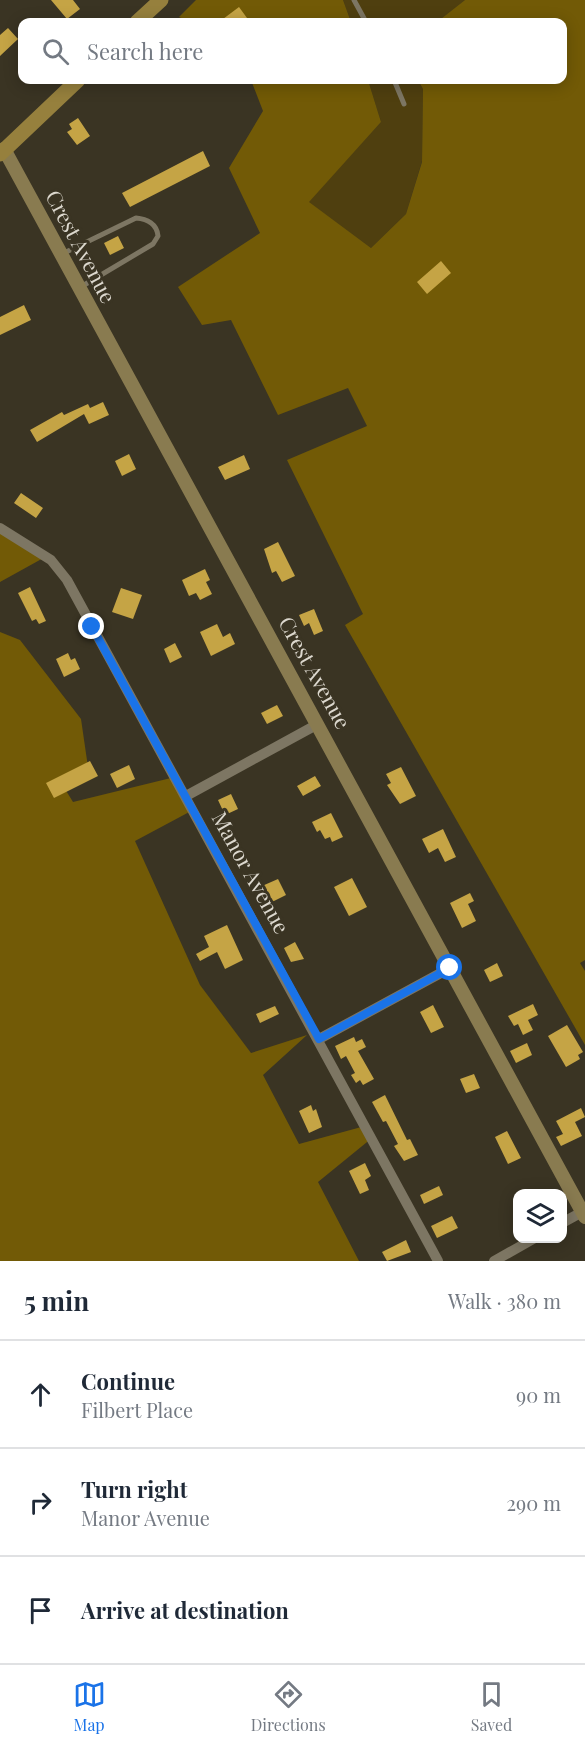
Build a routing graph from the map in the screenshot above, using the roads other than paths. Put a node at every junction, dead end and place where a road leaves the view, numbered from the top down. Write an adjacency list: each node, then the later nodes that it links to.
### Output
1 (161, 0): 3 (main road)
2 (354, 0): 4 (lane)
3 (141, 18)
4 (364, 18)
5 (74, 84): 8 (main road)
6 (396, 84): 7 (lane)
7 (405, 104)
8 (2, 151): 9 (street, Crest Avenue)
9 (61, 255): 10 (street, Crest Avenue); 10 (lane)
10 (79, 288): 12 (street, Crest Avenue)
11 (0, 528): 13 (street, Manor Avenue)
12 (318, 724): 13 (street); 14 (street, Crest Avenue)
13 (186, 796): 15 (street, Manor Avenue)
14 (450, 968): 15 (street); 16 (street, Crest Avenue)
15 (319, 1039): 19 (street, Manor Avenue)
16 (584, 1215): 17 (street)
17 (567, 1221)
18 (528, 1243): 20 (street)
19 (438, 1261)
20 (494, 1261)

